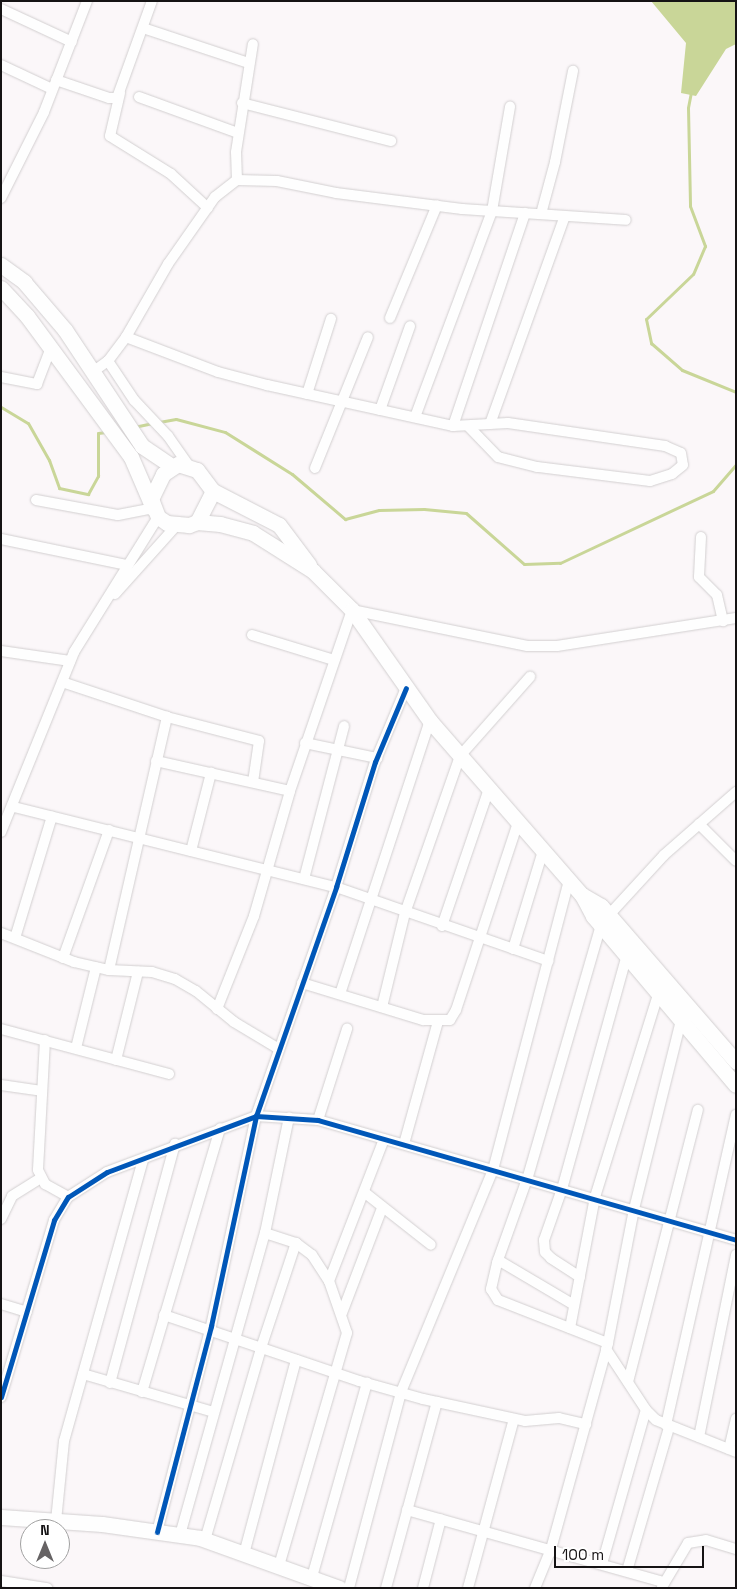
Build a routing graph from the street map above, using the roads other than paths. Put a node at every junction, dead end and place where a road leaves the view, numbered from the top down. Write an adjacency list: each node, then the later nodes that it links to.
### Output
1 (87, 1): 5 (street)
2 (152, 1): 4 (street)
3 (1, 9): 5 (street)
4 (143, 28): 7 (street); 11 (street)
5 (72, 42): 10 (street)
6 (253, 44): 7 (street)
7 (249, 63): 13 (street)
8 (1, 65): 10 (street)
9 (573, 71): 23 (street)
10 (54, 85): 11 (street); 18 (street)
11 (120, 93): 20 (street)
12 (139, 97): 15 (street)
13 (242, 103): 15 (street); 16 (street)
14 (510, 107): 21 (street)
15 (238, 134): 17 (street)
16 (391, 142)
17 (237, 180): 19 (street); 20 (street)
18 (1, 198)
19 (437, 206): 21 (street); 29 (street)
20 (208, 208): 31 (street)
21 (492, 211): 22 (street); 40 (street)
22 (525, 213): 23 (street); 42 (street)
23 (541, 214): 24 (street)
24 (565, 216): 25 (street); 41 (street)
25 (626, 220)
26 (1, 265): 35 (street)
27 (1, 288): 33 (street)
28 (331, 318): 37 (street)
29 (390, 318)
30 (410, 326): 39 (street)
31 (126, 337): 34 (street); 37 (street)
32 (368, 337): 38 (street)
33 (51, 348): 36 (street); 49 (street)
34 (108, 361): 35 (street); 44 (street)
35 (94, 372): 45 (street)
36 (1, 377)
37 (307, 394): 38 (street)
38 (342, 402): 39 (street); 46 (street)
39 (380, 410): 40 (street)
40 (415, 417): 42 (street)
41 (490, 424): 43 (street); 43 (street)
42 (453, 426): 43 (street)
43 (469, 428)
44 (188, 465): 45 (street); 47 (street)
45 (172, 466): 49 (street)
46 (315, 468)
47 (213, 492): 50 (street); 55 (street)
48 (36, 500): 49 (street)
49 (156, 512): 51 (street); 54 (street)
50 (197, 522): 51 (street); 55 (street)
51 (176, 526): 57 (street)
52 (701, 537): 59 (street)
53 (1, 539): 54 (street)
54 (127, 566): 57 (street)
55 (313, 571): 56 (street)
56 (352, 610): 59 (street); 62 (street); 66 (street)
57 (96, 615): 63 (street)
58 (736, 618): 59 (street)
59 (723, 621)
60 (252, 635): 62 (street)
61 (1, 651): 63 (street)
62 (334, 660): 70 (street)
63 (70, 662): 65 (street)
64 (530, 676): 72 (street)
65 (62, 682): 67 (street); 80 (street)
66 (406, 688): 68 (street); 73 (street)
67 (166, 717): 74 (street); 76 (street)
68 (430, 722): 72 (street); 94 (street)
69 (344, 726): 71 (street)
70 (305, 743): 71 (street); 78 (street)
71 (338, 749): 73 (street); 91 (street)
72 (460, 756): 77 (street); 95 (street)
73 (377, 758): 93 (street)
74 (156, 761): 75 (street); 86 (street)
75 (211, 773): 76 (street); 87 (street)
76 (253, 782): 78 (street)
77 (489, 789): 82 (street); 97 (street)
78 (290, 791): 90 (street)
79 (736, 792): 83 (street)
80 (14, 806): 81 (street); 85 (street)
81 (52, 816): 84 (street); 99 (street)
82 (518, 822): 88 (street); 100 (street)
83 (699, 824): 89 (street); 96 (street)
84 (109, 830): 86 (street); 103 (street)
85 (1, 832)
86 (141, 838): 87 (street); 106 (street)
87 (191, 851): 90 (street)
88 (543, 851): 92 (street); 101 (street)
89 (736, 861)
90 (267, 869): 91 (street); 112 (street)
91 (304, 879): 93 (street)
92 (569, 881): 96 (street); 104 (street)
93 (336, 887): 94 (street); 108 (street)
94 (372, 900): 95 (street); 110 (street)
95 (405, 913): 97 (street); 111 (street)
96 (605, 920): 102 (street); 121 (street); 138 (street)
97 (442, 926): 100 (street)
98 (1, 933): 99 (street)
99 (15, 938): 103 (street)
100 (480, 938): 101 (street); 114 (street)
101 (513, 949): 104 (street)
102 (627, 955): 109 (street); 139 (street)
103 (63, 958): 105 (street)
104 (549, 961): 136 (street)
105 (96, 966): 106 (street); 118 (street)
106 (109, 970): 107 (street)
107 (138, 972): 112 (street); 120 (street)
108 (302, 983): 110 (street); 119 (street)
109 (659, 991): 113 (street); 142 (street)
110 (340, 994): 111 (street)
111 (382, 1007): 114 (street)
112 (217, 1009): 119 (street)
113 (682, 1017): 124 (street); 144 (street)
114 (438, 1021): 134 (street)
115 (1, 1029): 117 (street)
116 (346, 1029): 130 (street)
117 (45, 1040): 118 (street); 125 (street)
118 (76, 1048): 120 (street)
119 (279, 1050): 128 (street)
120 (116, 1060): 122 (street)
121 (736, 1062)
122 (169, 1074)
123 (1, 1085): 125 (street)
124 (736, 1085)
125 (42, 1091): 137 (street)
126 (698, 1110): 146 (street)
127 (736, 1115): 147 (street)
128 (256, 1116): 129 (street); 131 (street); 162 (street)
129 (289, 1117): 130 (street); 148 (street)
130 (318, 1120): 132 (street)
131 (220, 1128): 133 (street); 160 (street)
132 (384, 1139): 134 (street); 140 (street)
133 (175, 1144): 135 (street); 170 (street)
134 (404, 1144): 136 (street)
135 (143, 1160): 141 (street); 168 (street)
136 (493, 1170): 138 (street); 173 (street)
137 (41, 1178): 141 (street); 145 (street)
138 (527, 1179): 139 (street); 153 (street)
139 (562, 1189): 142 (street); 154 (street)
140 (364, 1192): 143 (street); 155 (street)
141 (68, 1197): 158 (street)
142 (595, 1197): 144 (street); 154 (street)
143 (382, 1208): 151 (street); 159 (street)
144 (634, 1209): 146 (street); 164 (street)
145 (1, 1219)
146 (670, 1220): 147 (street); 169 (street)
147 (710, 1232): 149 (street); 182 (street)
148 (265, 1233): 150 (street); 163 (street)
149 (736, 1240)
150 (296, 1244): 155 (street); 165 (street)
151 (431, 1245)
152 (736, 1254): 183 (street)
153 (498, 1260): 157 (street); 161 (street)
154 (580, 1277): 157 (street)
155 (329, 1281): 159 (street)
156 (1, 1304): 158 (street)
157 (574, 1305): 161 (street)
158 (27, 1312): 174 (street)
159 (342, 1313): 167 (street)
160 (164, 1315): 162 (street); 172 (street)
161 (570, 1328): 164 (street)
162 (210, 1330): 163 (street); 176 (street)
163 (234, 1338): 165 (street); 178 (street)
164 (607, 1346): 169 (street); 181 (street)
165 (261, 1348): 166 (street); 194 (street)
166 (296, 1360): 167 (street); 197 (street)
167 (337, 1373): 171 (street); 199 (street)
168 (83, 1374): 170 (street); 188 (street)
169 (628, 1382): 177 (street)
170 (110, 1383): 172 (street)
171 (367, 1383): 173 (street); 201 (street)
172 (142, 1392): 176 (street)
173 (400, 1392): 175 (street); 206 (street)
174 (1, 1397)
175 (437, 1402): 179 (street); 185 (street)
176 (190, 1404): 178 (street); 192 (street)
177 (646, 1410): 182 (street); 198 (street)
178 (214, 1412): 193 (street)
179 (514, 1419): 181 (street); 191 (street)
180 (736, 1420): 184 (street)
181 (586, 1424): 195 (street)
182 (668, 1426): 183 (street); 200 (street)
183 (699, 1437): 184 (street)
184 (732, 1450)
185 (407, 1510): 189 (street); 207 (street)
186 (1, 1518): 187 (street)
187 (20, 1519)
188 (56, 1519)
189 (441, 1519): 191 (street); 208 (street)
190 (70, 1523): 192 (street)
191 (483, 1530): 195 (street); 209 (street)
192 (156, 1532): 193 (street)
193 (180, 1535): 194 (street)
194 (206, 1540): 197 (street)
195 (551, 1548): 198 (street); 210 (street)
196 (736, 1550): 203 (street)
197 (244, 1554): 199 (street)
198 (602, 1564): 200 (street)
199 (279, 1566): 201 (street)
200 (627, 1571): 203 (street)
201 (312, 1577): 205 (street)
202 (1, 1581): 204 (street)
203 (663, 1585)
204 (47, 1588)
205 (339, 1588)
206 (349, 1588)
207 (386, 1588)
208 (423, 1588)
209 (468, 1588)
210 (535, 1588)

